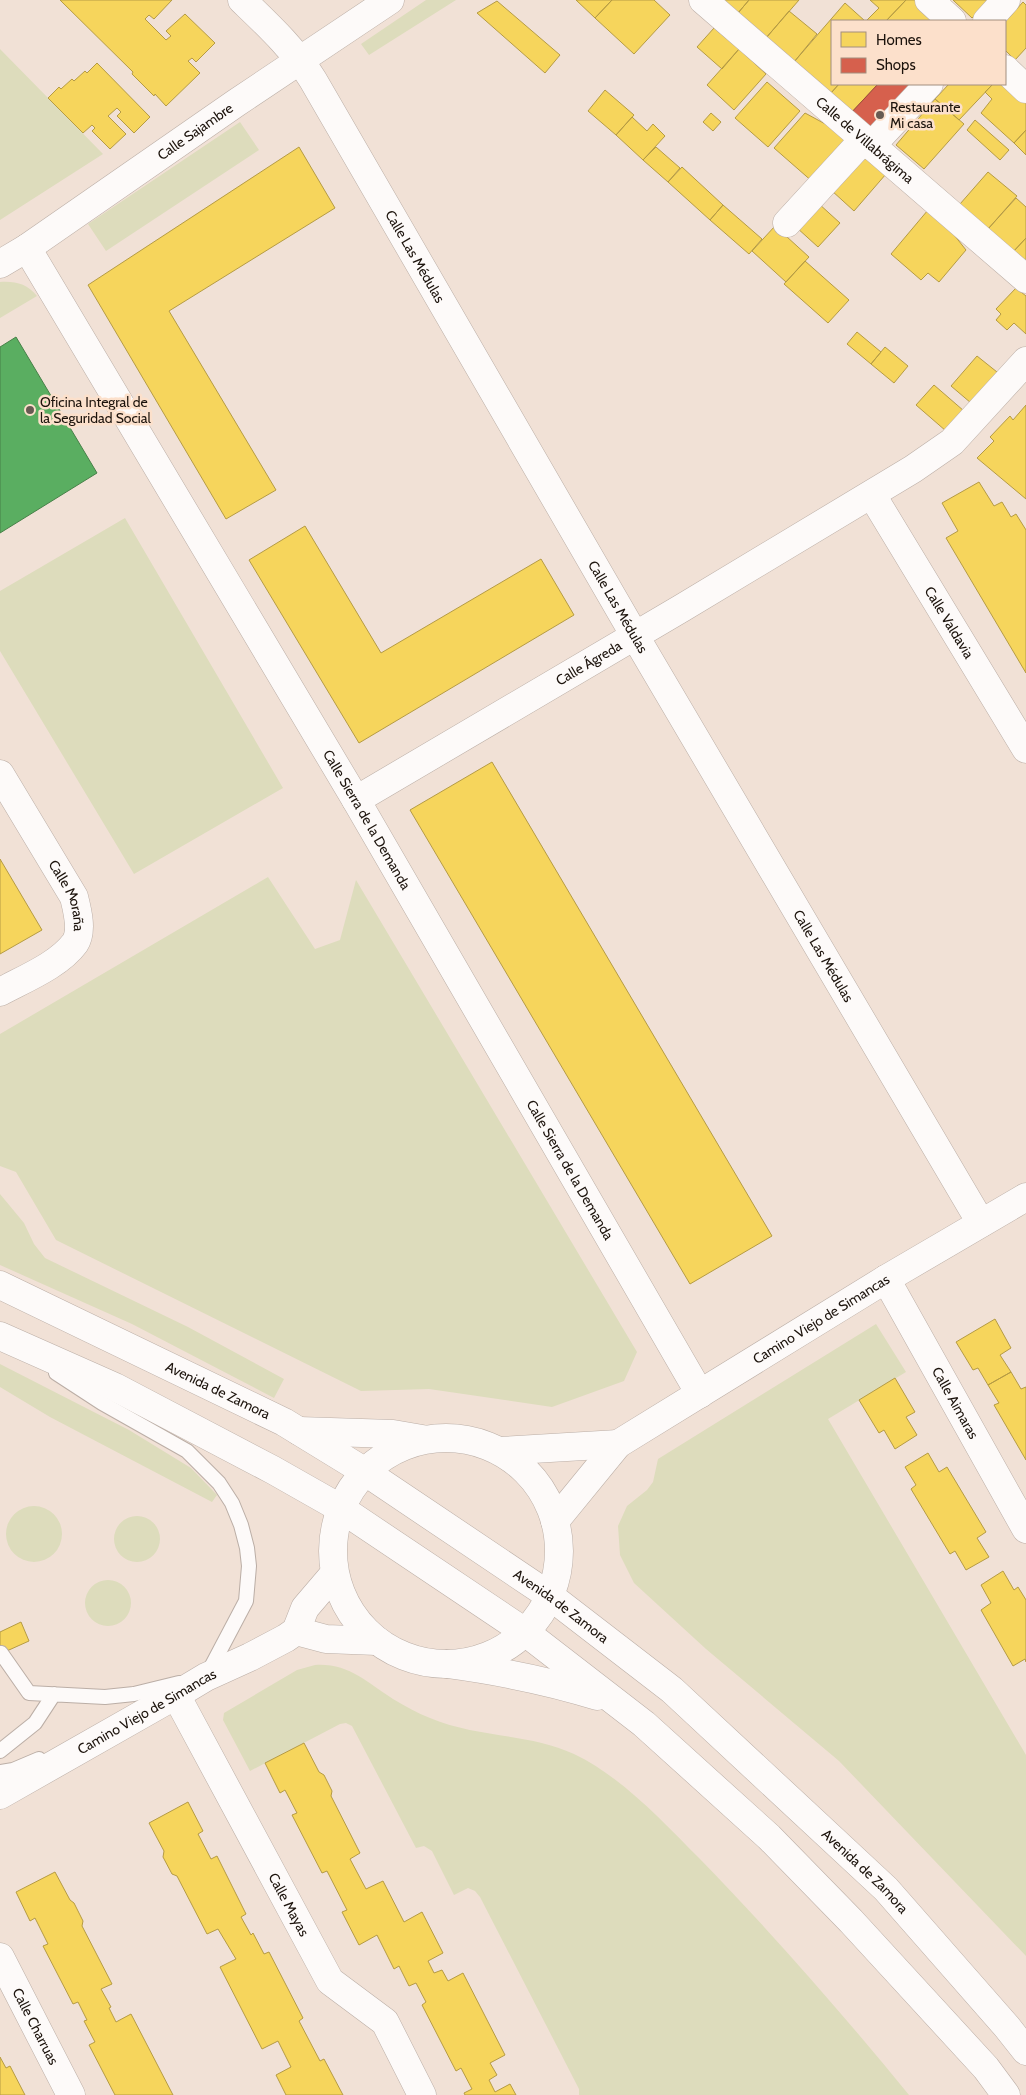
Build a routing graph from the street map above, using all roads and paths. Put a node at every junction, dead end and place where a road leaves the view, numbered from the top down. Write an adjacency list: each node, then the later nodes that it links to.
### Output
1 (242, 0): 8 (main road, Calle Las Médulas)
2 (390, 0): 8 (main road, Calle Sajambre)
3 (703, 0): 12 (main road, Calle de Villabrágima)
4 (929, 0): 6 (main road)
5 (1006, 0): 7 (main road)
6 (951, 20)
7 (988, 20)
8 (301, 59): 14 (main road, Calle Sajambre); 19 (main road, Calle Las Médulas)
9 (1006, 70): 11 (main road)
10 (928, 85): 12 (main road)
11 (1026, 89)
12 (868, 142): 13 (main road); 16 (main road, Calle de Villabrágima)
13 (787, 223)
14 (27, 248): 15 (main road, Calle Sajambre); 22 (main road, Calle Sierra de la Demanda)
15 (0, 264)
16 (1026, 279)
17 (1026, 361): 18 (main road, Calle Ágreda)
18 (872, 495): 19 (main road, Calle Ágreda); 20 (main road, Calle Valdavia)
19 (635, 636): 22 (main road, Calle Ágreda); 25 (main road, Calle Las Médulas)
20 (1026, 749)
21 (0, 774): 23 (main road, Calle Moraña)
22 (356, 800): 29 (main road, Calle Sierra de la Demanda)
23 (0, 992)
24 (1026, 1197): 25 (main road, Camino Viejo de Simancas)
25 (981, 1223): 26 (main road, Camino Viejo de Simancas)
26 (886, 1279): 29 (main road, Camino Viejo de Simancas); 37 (main road, Calle Aimaras)
27 (0, 1286): 30 (main road, Avenida de Zamora)
28 (2, 1337): 35 (main road); 45 (lane)
29 (700, 1394): 32 (main road, Camino Viejo de Simancas)
30 (298, 1431): 31 (main road); 34 (main road, Avenida de Zamora)
31 (422, 1439): 33 (main road); 34 (main road)
32 (618, 1444): 33 (main road, Camino Viejo de Simancas); 36 (main road, Camino Viejo de Simancas)
33 (500, 1451): 36 (main road)
34 (364, 1471): 35 (main road); 39 (main road, Avenida de Zamora)
35 (340, 1508): 38 (main road); 41 (main road)
36 (555, 1521): 39 (main road)
37 (1026, 1529)
38 (334, 1574): 40 (main road); 42 (main road)
39 (550, 1596): 41 (main road); 54 (main road, Avenida de Zamora)
40 (296, 1631): 42 (main road); 45 (main road, Camino Viejo de Simancas)
41 (525, 1632): 44 (main road); 48 (main road)
42 (377, 1641): 44 (main road)
43 (1, 1653): 46 (lane)
44 (447, 1664): 48 (main road)
45 (206, 1677): 46 (lane); 47 (main road, Camino Viejo de Simancas)
46 (54, 1694): 50 (lane)
47 (176, 1695): 49 (main road, Camino Viejo de Simancas); 56 (main road, Calle Mayas)
48 (615, 1702): 57 (main road)
49 (134, 1719): 51 (lane); 52 (main road, Camino Viejo de Simancas)
50 (0, 1751)
51 (0, 1772)
52 (0, 1795)
53 (0, 1957): 55 (main road, Calle Charruas)
54 (1026, 2051)
55 (71, 2095)
56 (422, 2095)
57 (1006, 2095)

